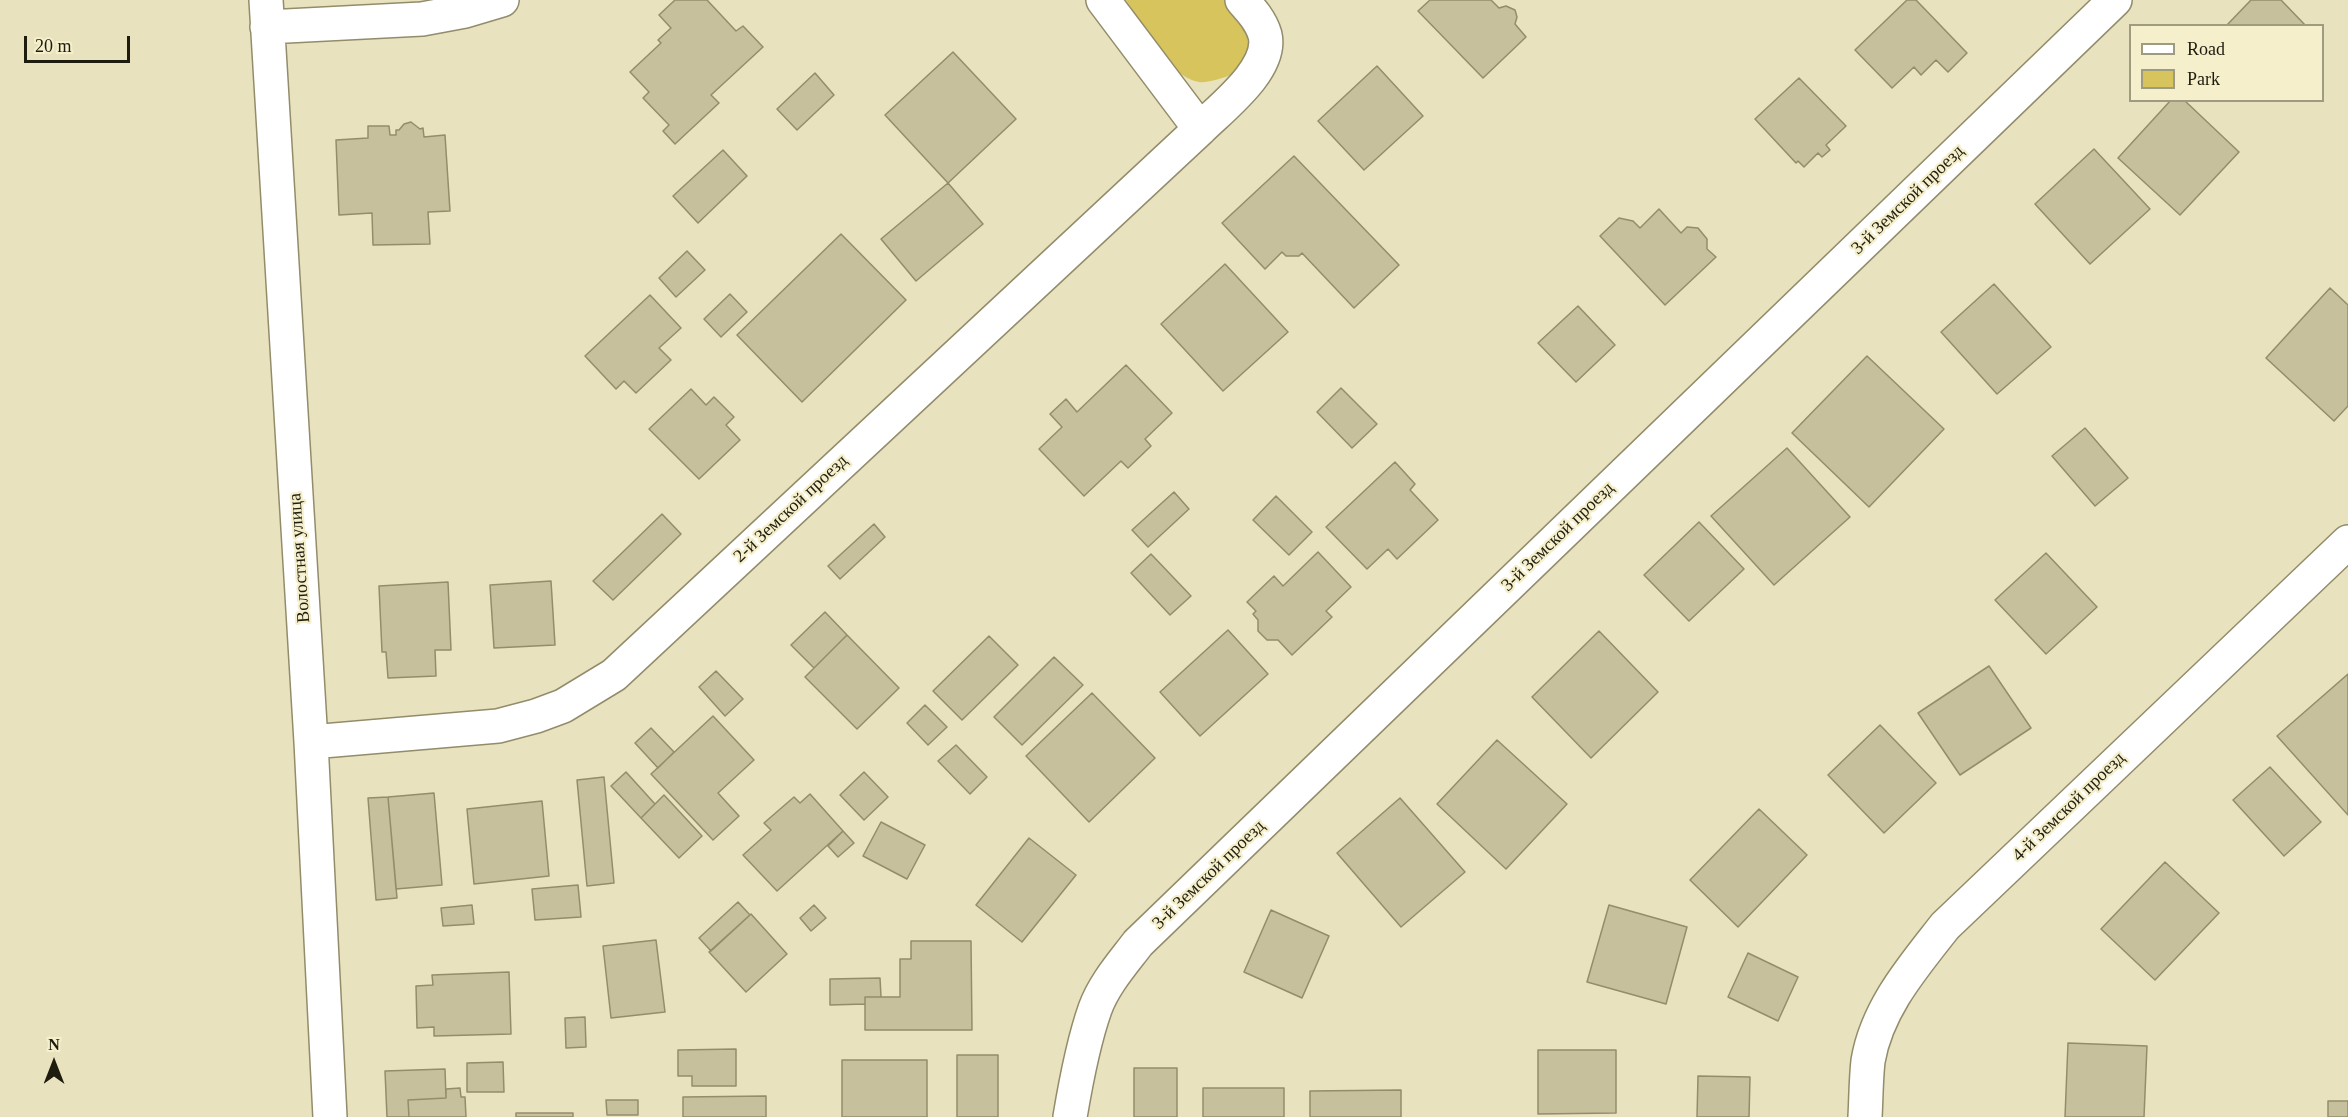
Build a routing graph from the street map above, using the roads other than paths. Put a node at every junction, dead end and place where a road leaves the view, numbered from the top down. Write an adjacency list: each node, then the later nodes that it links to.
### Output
1 (502, 0): 5 (street)
2 (1103, 0): 6 (street)
3 (1242, 0): 6 (street, 2-й Земской проезд)
4 (2115, 0): 10 (street, 3-й Земской проезд)
5 (266, 14): 8 (street, Волостная улица)
6 (1200, 129): 8 (street, 2-й Земской проезд)
7 (2348, 542): 11 (street, 4-й Земской проезд)
8 (311, 742): 9 (street, Волостная улица)
9 (330, 1117)
10 (1070, 1117)
11 (1865, 1117)

